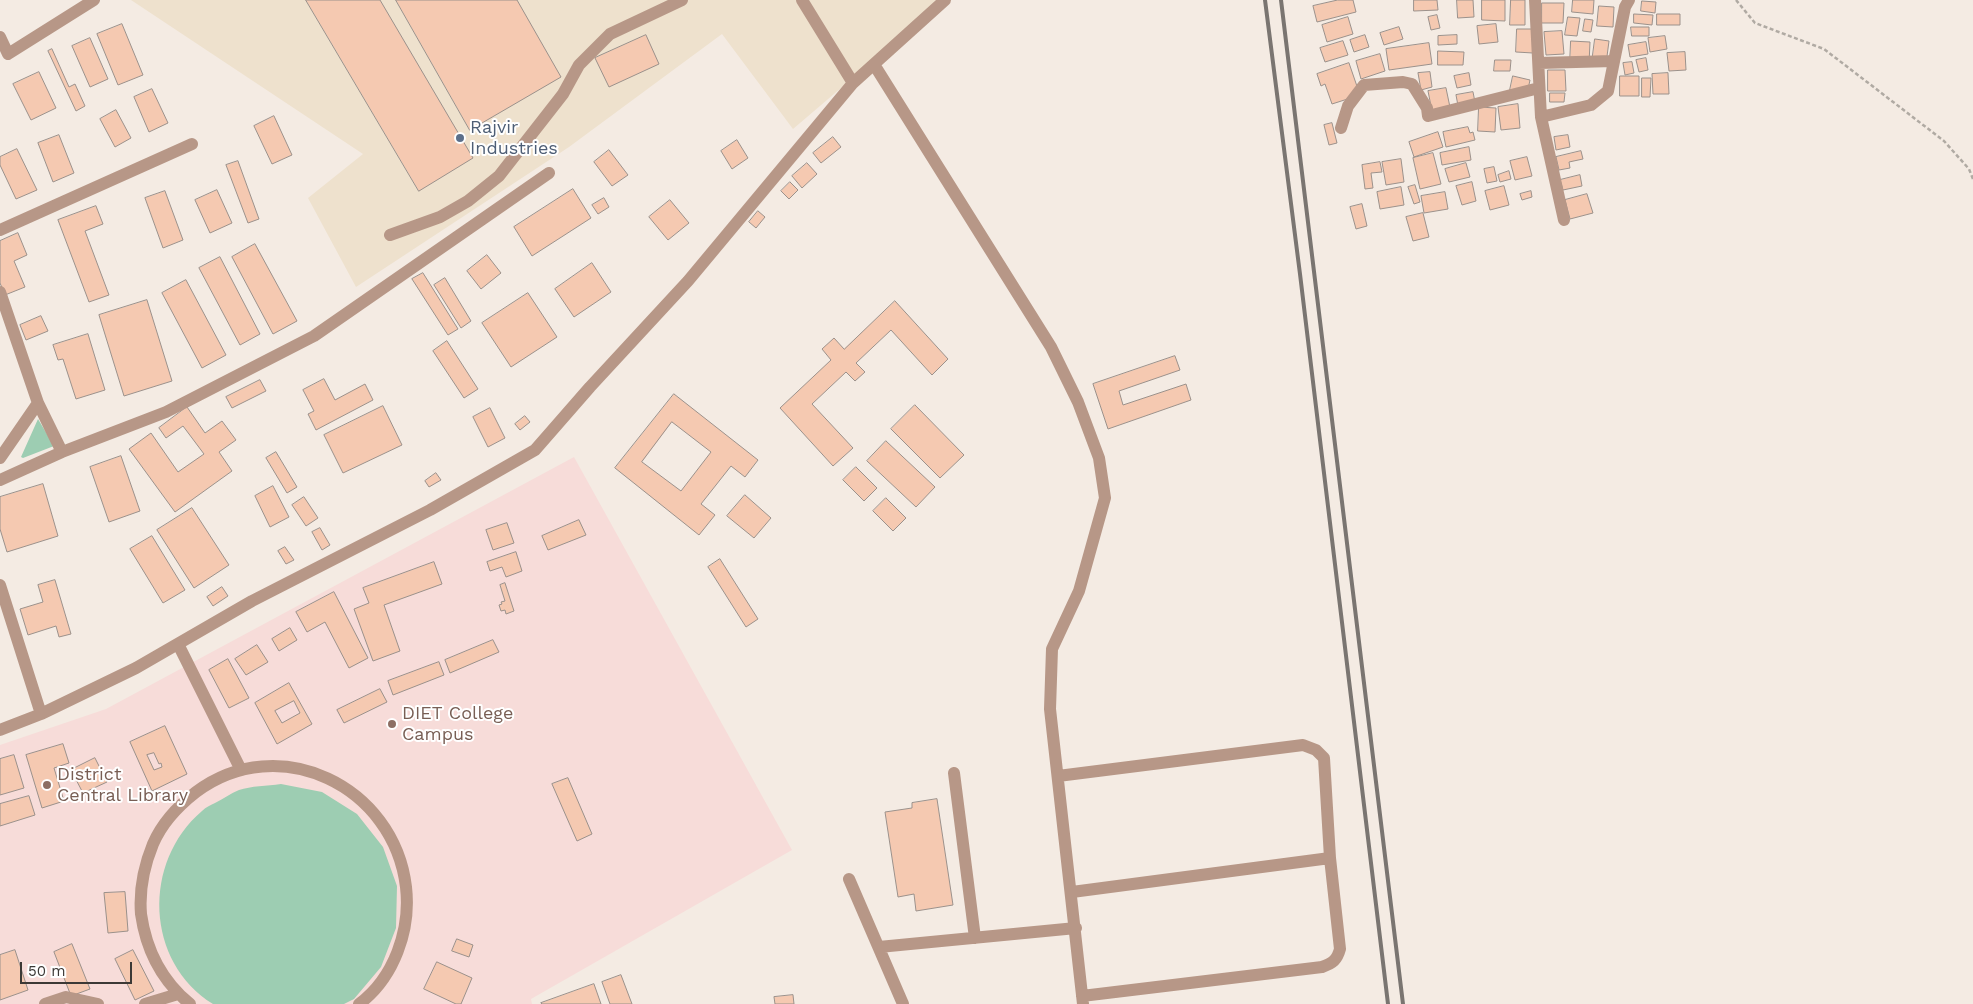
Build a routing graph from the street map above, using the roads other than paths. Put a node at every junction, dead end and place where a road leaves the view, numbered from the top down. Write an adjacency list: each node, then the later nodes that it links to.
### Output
1 (94, 0): 8 (street)
2 (682, 0): 20 (street)
3 (802, 0): 12 (street)
4 (945, 0): 11 (street)
5 (1535, 0): 10 (street)
6 (1629, 0): 9 (street)
7 (0, 37): 8 (street)
8 (4, 56)
9 (1613, 61): 10 (street); 14 (street)
10 (1539, 63): 13 (street)
11 (874, 66): 12 (street); 32 (street)
12 (853, 83): 27 (street)
13 (1539, 88): 14 (street); 15 (street)
14 (1540, 116): 18 (street)
15 (1341, 128)
16 (192, 144): 19 (street)
17 (549, 172): 23 (street)
18 (1564, 220)
19 (0, 230)
20 (390, 235)
21 (0, 292): 22 (street)
22 (38, 402): 23 (street); 24 (street)
23 (62, 452): 25 (street)
24 (0, 458)
25 (0, 480)
26 (0, 585): 28 (street)
27 (178, 644): 28 (street); 30 (street)
28 (41, 714): 29 (street)
29 (0, 730)
30 (241, 770): 39 (street); 45 (street)
31 (954, 773): 37 (street)
32 (1058, 776): 33 (street); 35 (street)
33 (1330, 858): 35 (street); 40 (street)
34 (849, 879): 38 (street)
35 (1072, 892): 36 (street)
36 (1076, 928): 37 (street); 40 (street)
37 (974, 938): 38 (street)
38 (879, 948): 46 (street)
39 (178, 994): 43 (street); 44 (street)
40 (1083, 1000)
41 (45, 1004): 42 (street)
42 (98, 1004)
43 (146, 1004)
44 (190, 1004)
45 (359, 1004)
46 (903, 1004)

